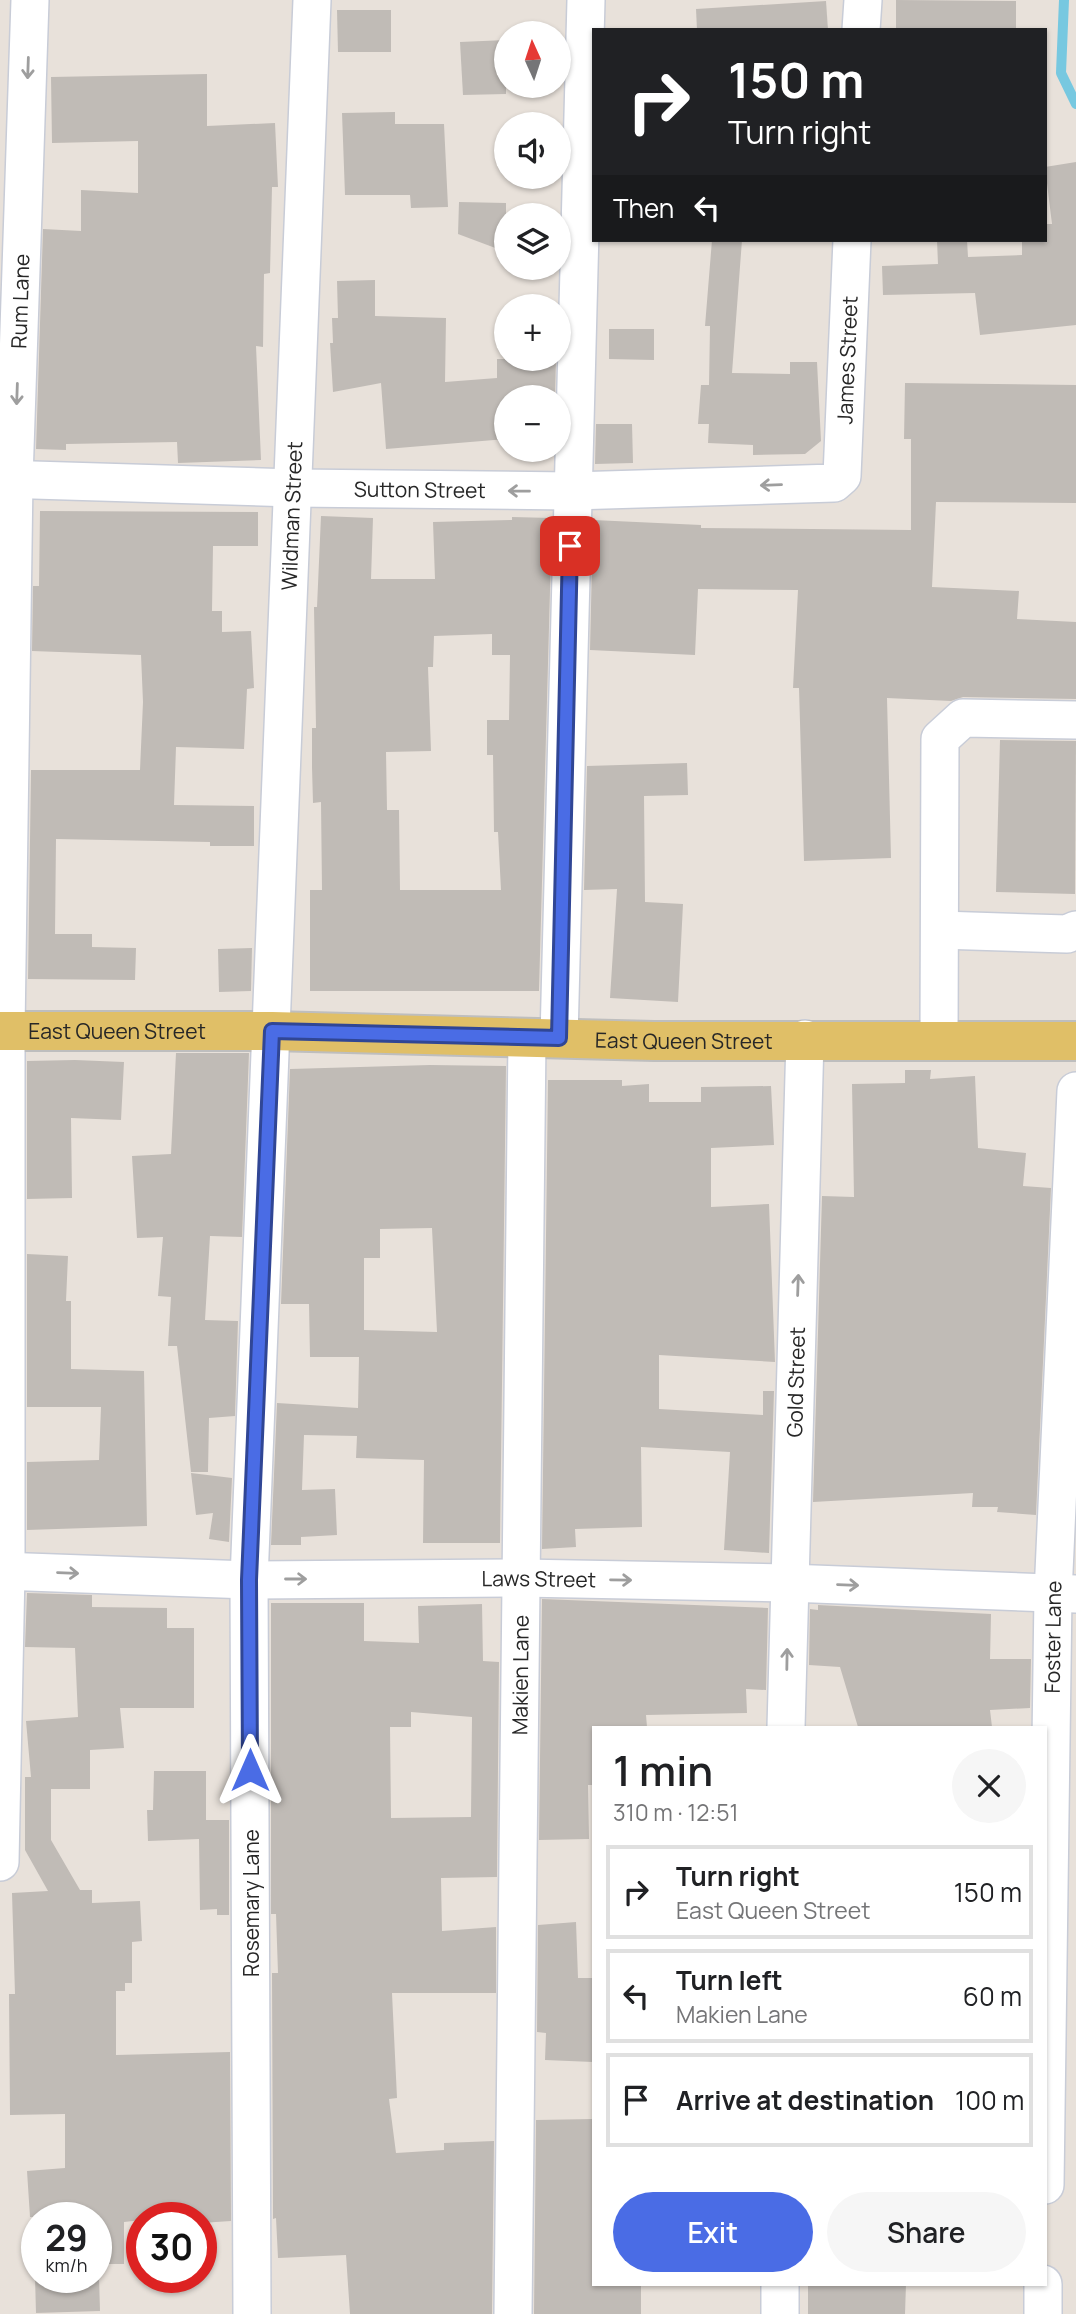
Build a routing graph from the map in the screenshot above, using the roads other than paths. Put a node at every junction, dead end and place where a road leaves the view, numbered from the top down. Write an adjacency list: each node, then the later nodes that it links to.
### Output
1 (30, 0): 7 (street, Rum Lane, one-way to 7)
2 (312, 0): 9 (street, Wildman Street)
3 (586, 0): 10 (street, Makien Lane)
4 (863, 0): 5 (street)
5 (861, 28)
6 (852, 242): 8 (street, James Street)
7 (7, 479): 9 (street, Sutton Street); 14 (street, Rum Lane)
8 (838, 480): 10 (street, Sutton Street, one-way to 10)
9 (293, 488): 10 (street, Sutton Street, one-way to 9); 15 (street, Wildman Street)
10 (572, 491): 16 (street, Makien Lane)
11 (1076, 720): 12 (street)
12 (940, 930): 13 (street); 18 (street)
13 (1076, 930)
14 (3, 1031): 15 (main road, East Queen Street); 21 (street, Rum Lane)
15 (272, 1031): 16 (main road, East Queen Street); 23 (street, Rosemary Lane)
16 (543, 1038): 17 (main road, East Queen Street); 22 (street, Makien Lane)
17 (806, 1039): 18 (main road, East Queen Street); 24 (street, Gold Street, one-way to 17)
18 (940, 1040): 19 (main road, East Queen Street)
19 (1076, 1041)
20 (1076, 1091): 25 (street, Foster Lane)
21 (3, 1571): 23 (street, Laws Street, one-way to 23); 27 (street, Rum Lane)
22 (521, 1578): 23 (street, Laws Street, one-way to 22); 24 (street, Laws Street, one-way to 24); 32 (street, Makien Lane)
23 (249, 1580): 31 (street, Rosemary Lane)
24 (788, 1583): 25 (street, Laws Street, one-way to 25); 26 (street, Gold Street, one-way to 24)
25 (1065, 1594): 28 (street, Foster Lane)
26 (786, 1726)
27 (0, 1862)
28 (1047, 2126)
29 (780, 2286): 33 (street)
30 (1043, 2286): 34 (street)
31 (252, 2314)
32 (513, 2314)
33 (779, 2314)
34 (1043, 2314)

